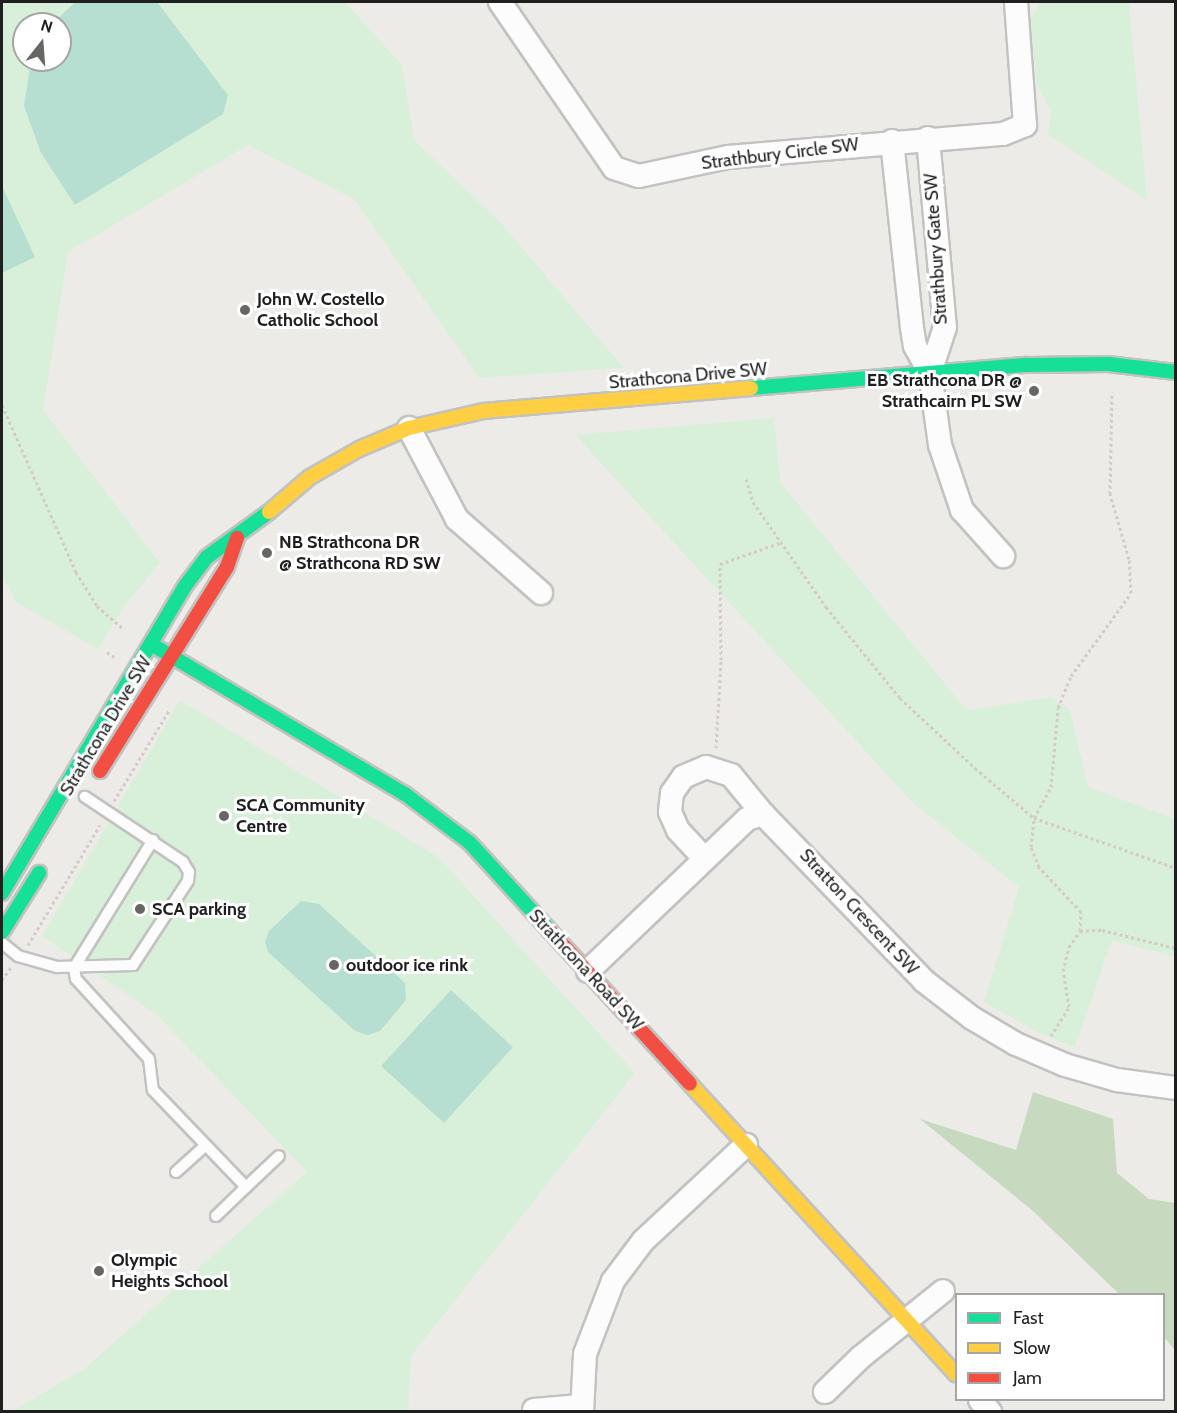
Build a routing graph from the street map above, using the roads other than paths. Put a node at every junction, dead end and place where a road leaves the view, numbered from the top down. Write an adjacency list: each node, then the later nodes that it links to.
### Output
1 (500, 2): 4 (street, Strathbury Circle SW)
2 (1016, 2): 3 (street, Strathbury Circle SW)
3 (928, 138): 4 (street, Strathbury Circle SW); 6 (street, Strathbury Gate SW)
4 (892, 141): 6 (street, Strathbury Gate SW)
5 (1176, 372): 6 (street, Strathcona Drive SW)
6 (930, 373): 7 (street, Strathcona Drive SW); 9 (street)
7 (409, 428): 8 (street, Strathcona Drive SW); 10 (street)
8 (237, 537): 11 (street, Strathcona Drive SW); 12 (street, Strathcona Drive SW)
9 (1003, 556)
10 (542, 593)
11 (151, 644): 12 (street, Strathcona Road SW); 19 (street, Strathcona Drive SW)
12 (171, 654): 13 (street, Strathcona Drive SW); 22 (street, Strathcona Road SW)
13 (85, 796): 14 (street, Strathcona Drive SW); 16 (lane)
14 (75, 814)
15 (763, 814): 17 (street); 17 (street, Stratton Crescent SW); 23 (street, Stratton Crescent SW)
16 (153, 840): 21 (lane); 21 (lane)
17 (704, 858): 22 (street)
18 (46, 861): 20 (street)
19 (2, 892)
20 (2, 931): 21 (lane)
21 (74, 968): 24 (lane)
22 (588, 970): 25 (street, Strathcona Road SW)
23 (1176, 1088)
24 (206, 1145): 27 (lane); 28 (lane)
25 (746, 1145): 31 (street, Strathcona Road SW); 34 (street)
26 (279, 1156): 28 (lane)
27 (176, 1172)
28 (246, 1187): 29 (lane)
29 (216, 1216)
30 (943, 1292): 31 (street)
31 (908, 1320): 32 (street, Strathcona Road SW); 33 (street)
32 (955, 1372)
33 (825, 1392)
34 (581, 1409): 35 (street)
35 (534, 1410)

